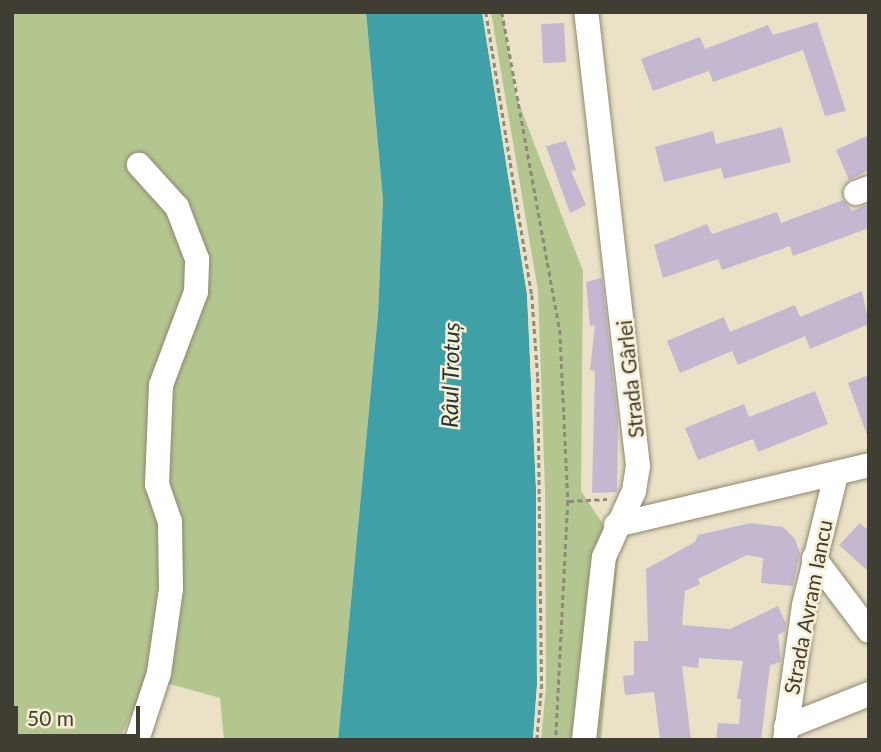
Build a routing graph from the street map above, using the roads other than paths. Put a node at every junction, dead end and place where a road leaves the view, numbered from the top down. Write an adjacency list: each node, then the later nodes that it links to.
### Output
1 (586, 12): 5 (street, Strada Gârlei)
2 (139, 165): 10 (street)
3 (869, 465): 4 (street)
4 (836, 475): 5 (street); 6 (street, Strada Avram Iancu)
5 (616, 525): 11 (street, Strada Gârlei)
6 (814, 558): 7 (street); 9 (street, Strada Avram Iancu)
7 (869, 631)
8 (869, 694): 9 (street)
9 (786, 733)
10 (136, 740)
11 (584, 740)

